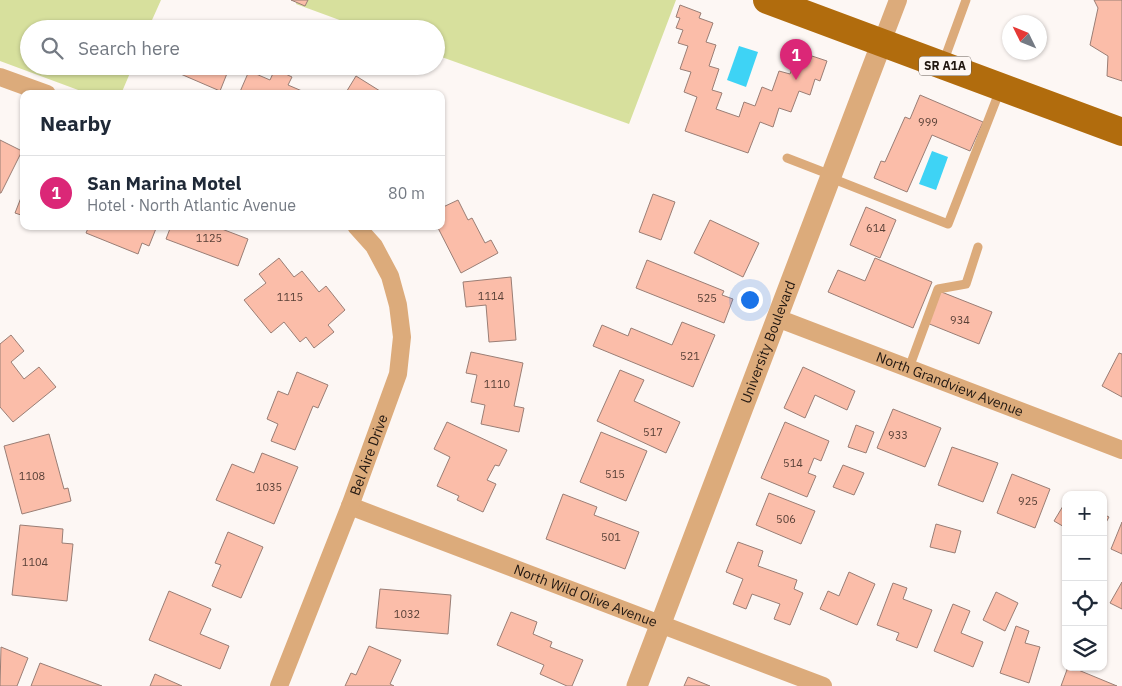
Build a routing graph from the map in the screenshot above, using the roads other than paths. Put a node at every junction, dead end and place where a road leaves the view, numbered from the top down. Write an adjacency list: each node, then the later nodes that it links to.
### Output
1 (767, 0): 4 (main road, SR A1A)
2 (898, 0): 4 (street, University Boulevard)
3 (966, 0): 5 (lane)
4 (882, 42): 5 (main road, SR A1A); 11 (street, University Boulevard)
5 (942, 65): 7 (main road, SR A1A)
6 (0, 77): 8 (street)
7 (1002, 87): 9 (main road, SR A1A); 11 (lane)
8 (36, 90)
9 (1122, 132)
10 (787, 158): 11 (lane)
11 (831, 177): 14 (street, University Boulevard)
12 (360, 230): 17 (street, Bel Aire Drive)
13 (978, 247): 15 (lane)
14 (777, 318): 15 (street, North Grandview Avenue); 18 (street, University Boulevard)
15 (909, 368): 16 (street, North Grandview Avenue)
16 (1122, 450)
17 (350, 506): 18 (street, North Wild Olive Avenue); 19 (street, Bel Aire Drive)
18 (660, 625): 20 (street, University Boulevard); 21 (street, North Wild Olive Avenue)
19 (279, 686)
20 (637, 686)
21 (823, 686)

